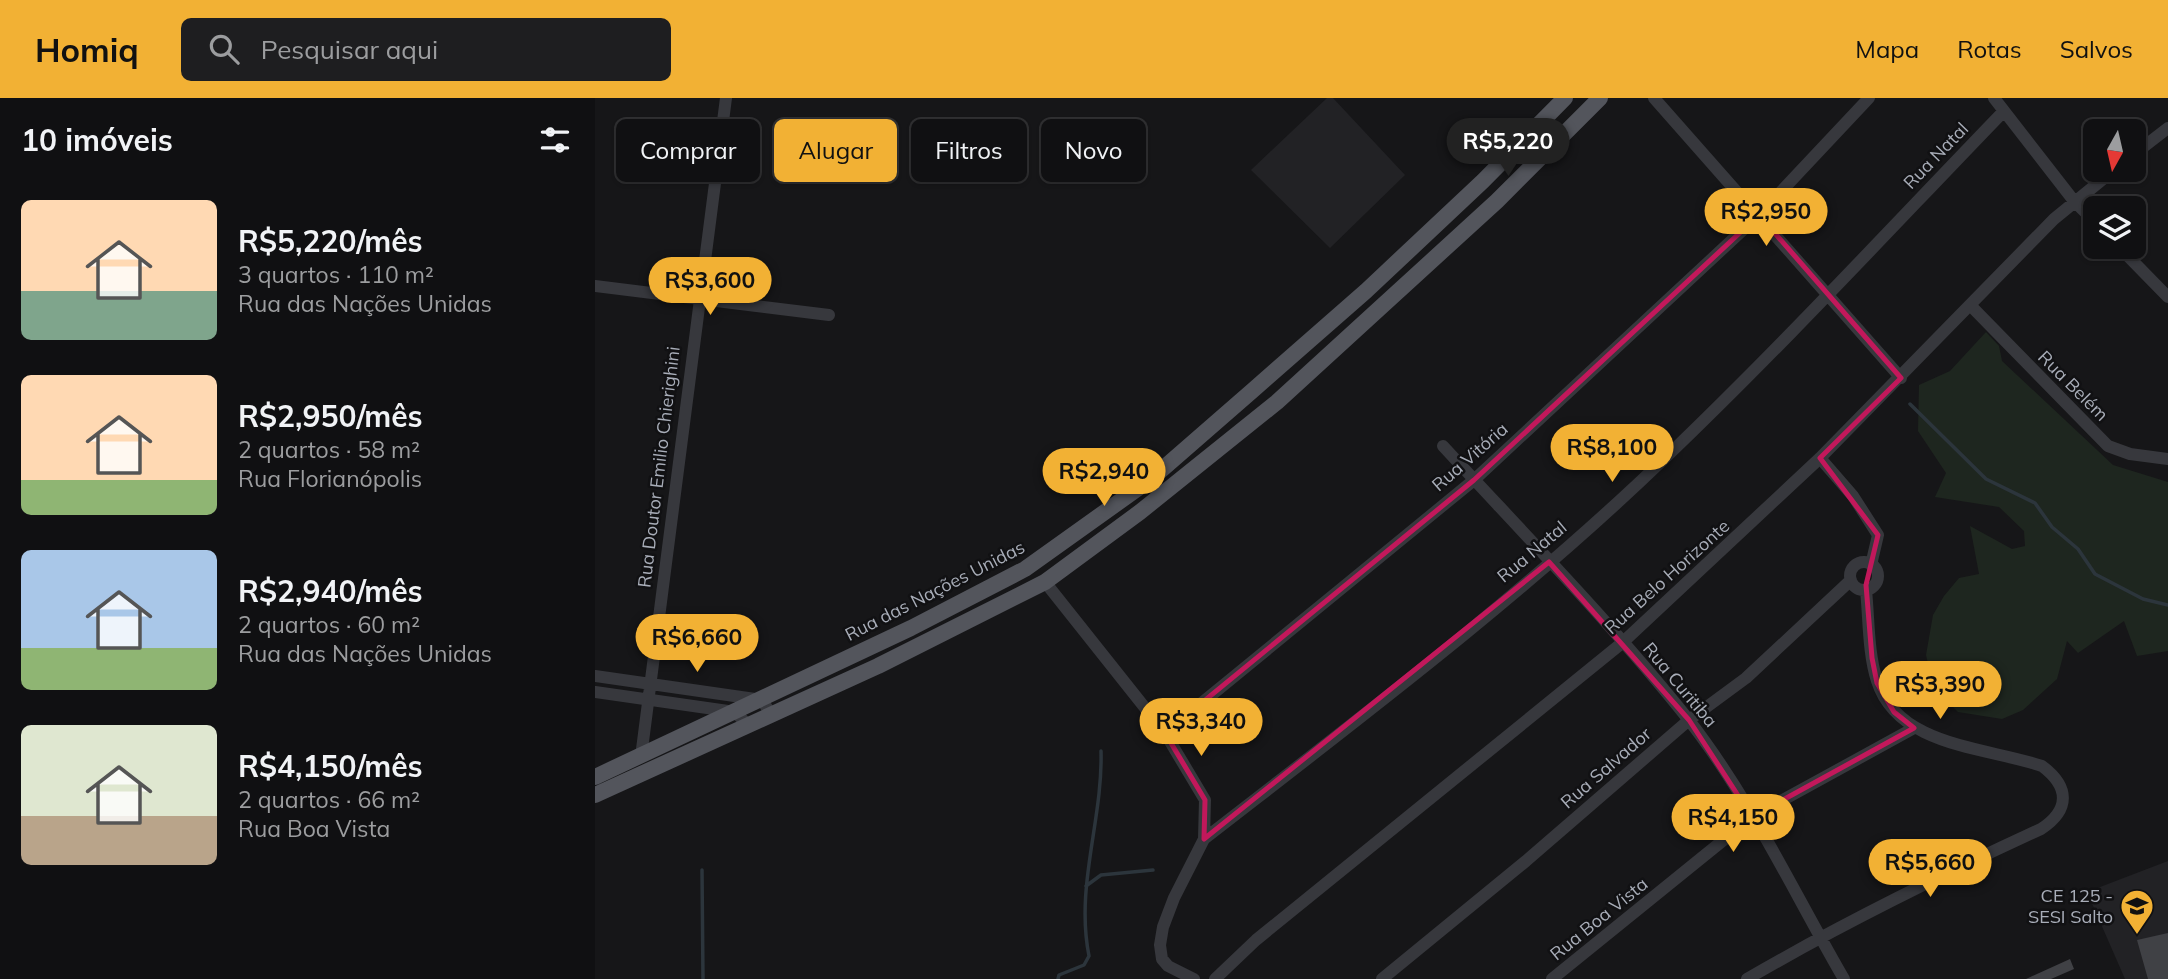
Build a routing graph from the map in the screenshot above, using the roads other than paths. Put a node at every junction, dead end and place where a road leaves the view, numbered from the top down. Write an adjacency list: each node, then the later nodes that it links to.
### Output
1 (726, 98): 20 (street, Rua Doutor Emilio Chierighini)
2 (1565, 98): 10 (main road, Rua das Nações Unidas)
3 (1600, 98): 12 (main road)
4 (1654, 98): 15 (street)
5 (1869, 98): 15 (street, Rua Vitória)
6 (1994, 98): 7 (street)
7 (2004, 111): 13 (street); 18 (street, Rua Natal)
8 (2168, 128): 9 (street)
9 (2146, 145)
10 (1483, 181): 12 (main road); 27 (main road, Rua das Nações Unidas)
11 (2099, 182): 13 (street, Rua Belo Horizonte)
12 (1497, 201): 29 (main road)
13 (2074, 201): 14 (street); 21 (street, Rua Belo Horizonte)
14 (2083, 210)
15 (1759, 215): 18 (street); 28 (street, Rua Vitória)
16 (2131, 259): 19 (street)
17 (595, 286): 20 (street)
18 (1828, 294): 23 (street); 30 (street, Rua Natal)
19 (2168, 297)
20 (698, 299): 22 (street); 37 (street, Rua Doutor Emilio Chierighini)
21 (1971, 306): 23 (street, Rua Belo Horizonte); 26 (street, Rua Belém)
22 (829, 315)
23 (1901, 378): 25 (street, Rua Belo Horizonte)
24 (1443, 446): 28 (street, Rua Curitiba)
25 (1820, 458): 31 (street); 35 (street, Rua Belo Horizonte)
26 (2168, 459)
27 (1151, 479): 29 (main road); 40 (main road, Rua das Nações Unidas)
28 (1474, 480): 30 (street, Rua Curitiba); 46 (street, Rua Vitória)
29 (1140, 512): 33 (main road)
30 (1549, 562): 35 (street, Rua Curitiba); 51 (street, Rua Natal)
31 (1871, 565): 32 (street); 34 (street)
32 (1851, 580): 34 (street); 43 (street, Rua Salvador)
33 (1045, 582): 42 (main road); 46 (street)
34 (1866, 590): 45 (street)
35 (1622, 643): 43 (street, Rua Curitiba); 54 (street, Rua Belo Horizonte)
36 (595, 676): 37 (street)
37 (649, 684): 39 (street, Rua Doutor Emilio Chierighini); 40 (street)
38 (595, 692): 39 (street)
39 (648, 699): 41 (street); 47 (street, Rua Doutor Emilio Chierighini)
40 (762, 700): 41 (main road, Rua das Nações Unidas); 42 (street)
41 (735, 712): 44 (street); 47 (main road, Rua das Nações Unidas)
42 (772, 716): 44 (main road)
43 (1689, 720): 50 (street, Rua Curitiba); 55 (street, Rua Salvador)
44 (750, 726): 49 (main road)
45 (1914, 729): 50 (street, Rua Boa Vista); 52 (street)
46 (1165, 733): 51 (street)
47 (641, 757): 48 (main road, Rua das Nações Unidas)
48 (595, 777)
49 (595, 795)
50 (1752, 817): 52 (street, Rua Curitiba); 56 (street, Rua Boa Vista)
51 (1204, 839): 53 (street)
52 (1819, 937): 57 (street); 58 (street, Rua Curitiba)
53 (1194, 979)
54 (1215, 979)
55 (1382, 979)
56 (1552, 979)
57 (1747, 979)
58 (1844, 979)

